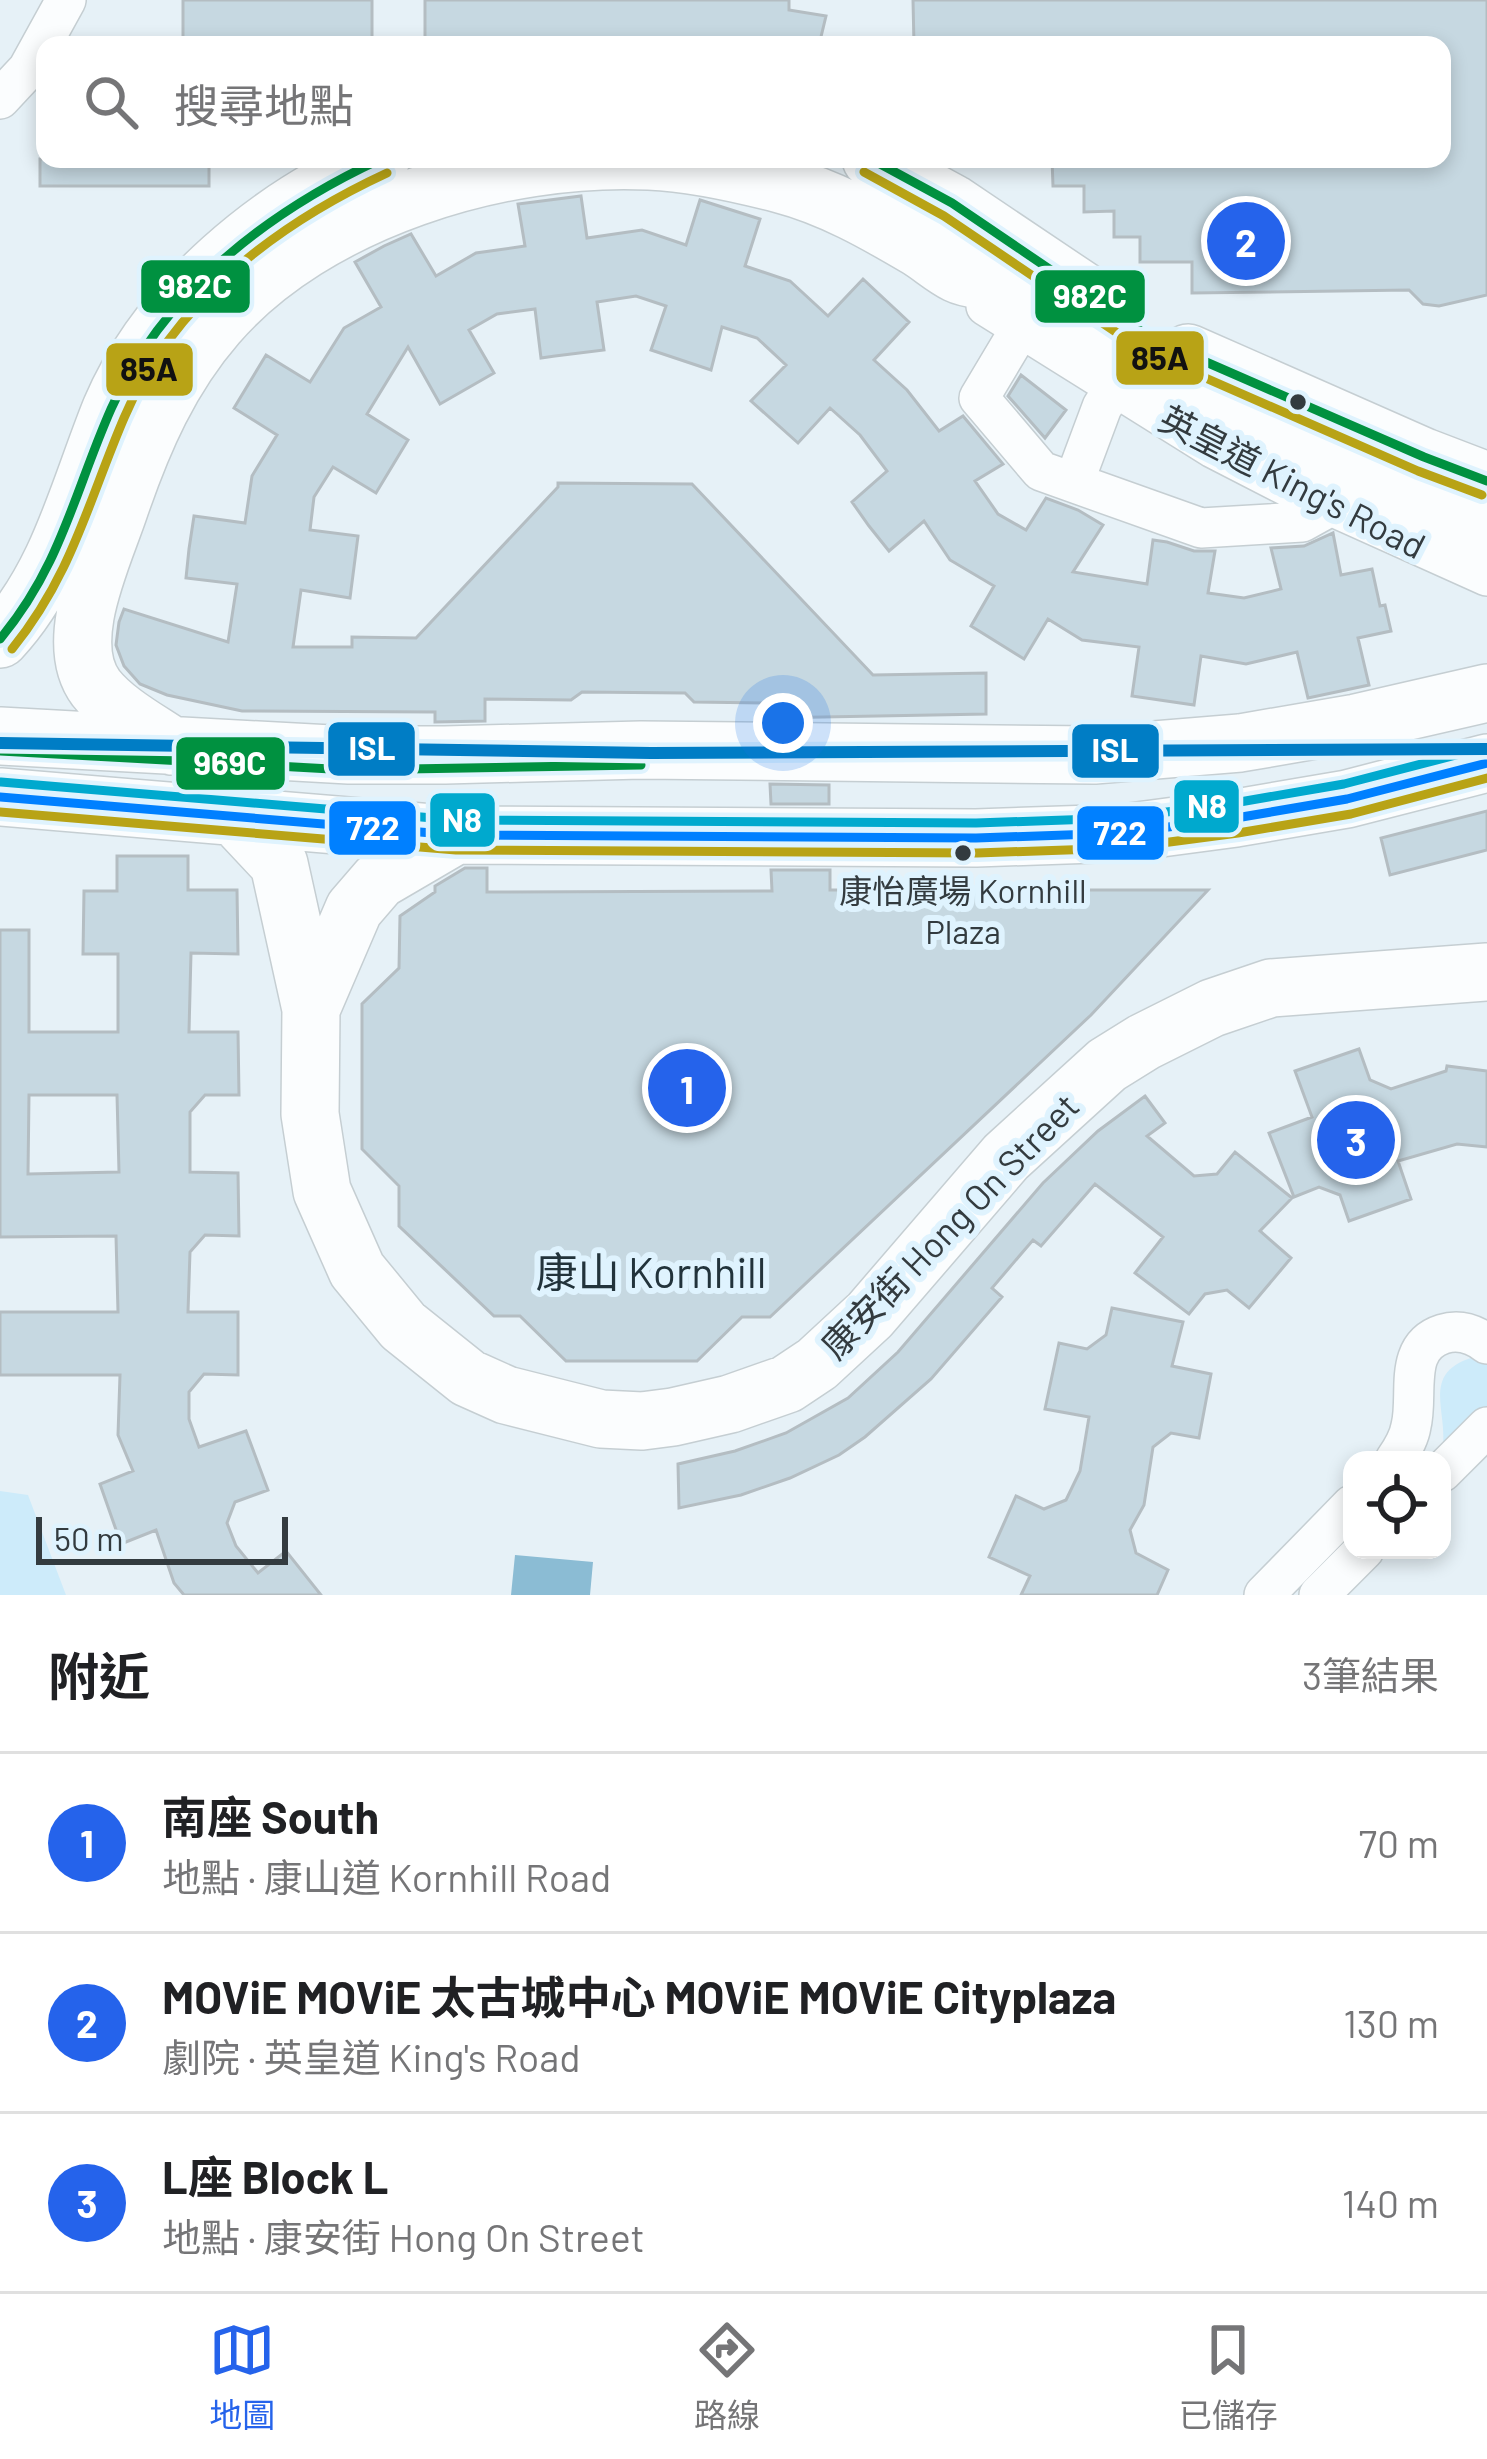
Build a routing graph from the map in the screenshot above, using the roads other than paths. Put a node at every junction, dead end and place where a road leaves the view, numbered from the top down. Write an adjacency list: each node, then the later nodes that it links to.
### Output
1 (66, 0): 2 (street)
2 (46, 36)
3 (36, 54): 4 (street)
4 (0, 99)
5 (362, 168): 19 (street)
6 (542, 168): 22 (street, 英皇道 King's Road)
7 (701, 168): 9 (street, 英皇道 King's Road)
8 (888, 168): 11 (street, 英皇道 King's Road)
9 (960, 276): 10 (street, 英皇道 King's Road); 13 (street)
10 (1022, 326): 12 (street, 英皇道 King's Road); 14 (street)
11 (1151, 338): 13 (street); 15 (street, 英皇道 King's Road)
12 (1114, 388): 14 (street); 16 (street, 英皇道 King's Road)
13 (1246, 422): 17 (street)
14 (1074, 482): 16 (street)
15 (1487, 482)
16 (1330, 506): 18 (street, 英皇道 King's Road)
17 (1487, 527)
18 (1487, 576)
19 (0, 639)
20 (1487, 693): 22 (street)
21 (0, 736): 22 (street)
22 (172, 746)
23 (1487, 763): 26 (street)
24 (0, 797): 25 (street)
25 (234, 816): 26 (street); 28 (street, 康安街 Hong On Street)
26 (456, 835): 28 (street, 康安街 Hong On Street)
27 (1487, 972): 28 (street, 康安街 Hong On Street)
28 (311, 1010)
29 (1487, 1344): 31 (street)
30 (1487, 1427): 32 (street)
31 (1399, 1451)
32 (1451, 1463)
33 (1343, 1514): 35 (street)
34 (1355, 1559): 36 (street)
35 (1264, 1595)
36 (1318, 1595)

